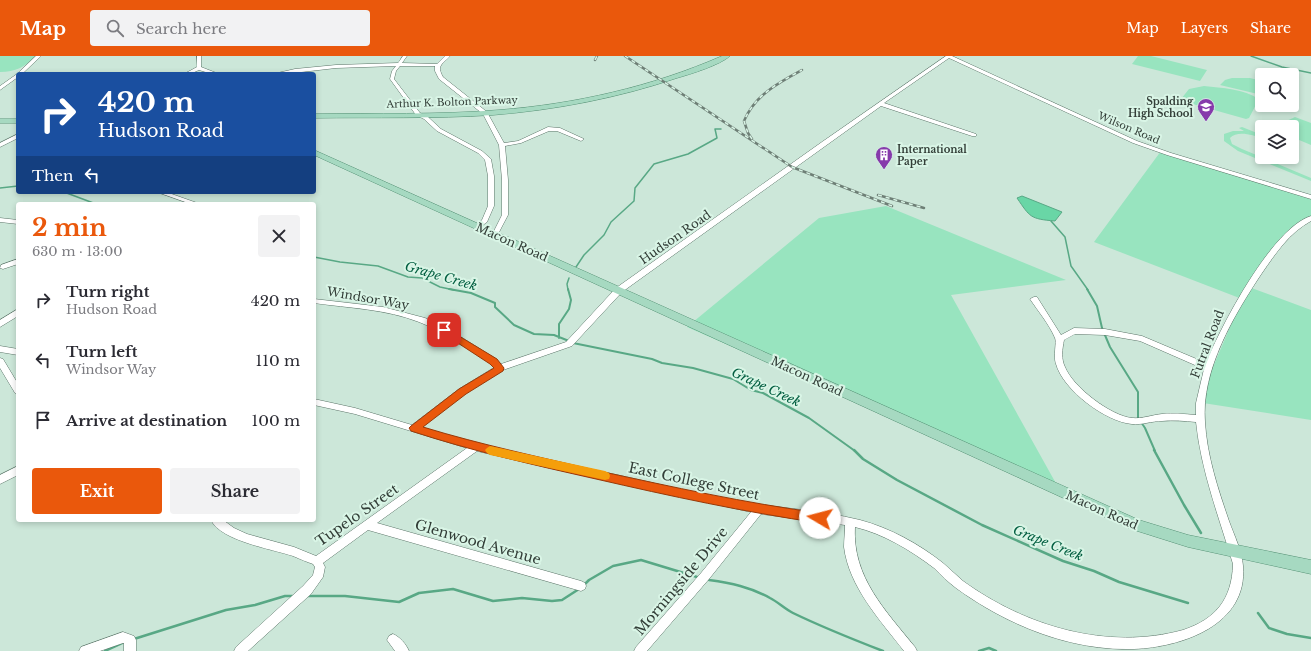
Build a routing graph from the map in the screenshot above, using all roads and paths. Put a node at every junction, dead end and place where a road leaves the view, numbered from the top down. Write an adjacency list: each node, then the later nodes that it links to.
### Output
1 (39, 56): 10 (street)
2 (199, 56): 9 (street)
3 (405, 56): 7 (street)
4 (448, 56): 8 (street)
5 (727, 56): 17 (main road, Arthur K. Bolton Parkway)
6 (949, 56): 16 (street, Hudson Road); 29 (street, Wilson Road)
7 (400, 63): 8 (street); 13 (street); 18 (street)
8 (438, 65): 17 (street)
9 (199, 68): 11 (street); 12 (street)
10 (20, 72)
11 (190, 72)
12 (211, 72)
13 (289, 72)
14 (16, 76): 15 (street)
15 (0, 88)
16 (881, 104): 22 (street); 38 (street, Hudson Road)
17 (485, 113): 18 (main road, Arthur K. Bolton Parkway); 26 (street)
18 (418, 114): 19 (main road, Arthur K. Bolton Parkway); 34 (street)
19 (316, 116)
20 (0, 121): 21 (main road)
21 (16, 121)
22 (974, 135)
23 (16, 137): 25 (street)
24 (580, 139): 26 (street)
25 (0, 145)
26 (502, 145): 35 (street)
27 (316, 153): 34 (main road, Macon Road)
28 (166, 194): 30 (street)
29 (1311, 197)
30 (191, 202)
31 (1311, 218): 48 (street, Futral Road)
32 (0, 220): 33 (street)
33 (16, 222)
34 (478, 226): 35 (main road, Macon Road)
35 (495, 235): 38 (main road, Macon Road)
36 (16, 262): 37 (street)
37 (3, 267)
38 (619, 290): 47 (street, Hudson Road); 60 (main road, Macon Road)
39 (1034, 300): 43 (street)
40 (316, 301): 47 (street, Windsor Way)
41 (16, 313): 42 (street)
42 (0, 324)
43 (1060, 339): 48 (street); 51 (street)
44 (0, 349): 45 (street)
45 (16, 352)
46 (0, 361): 49 (street)
47 (500, 368): 52 (street, Hudson Road)
48 (1210, 368): 51 (street, Futral Road)
49 (16, 389)
50 (316, 402): 52 (street, East College Street)
51 (1200, 419): 60 (street, Futral Road)
52 (414, 428): 53 (street, East College Street)
53 (476, 447): 56 (street, East College Street); 59 (street, Tupelo Street)
54 (16, 471): 55 (street)
55 (0, 480)
56 (759, 509): 58 (street, East College Street); 70 (street, Morningside Drive)
57 (219, 522): 61 (street)
58 (850, 522): 64 (street, East College Street); 71 (street)
59 (367, 525): 61 (street, Tupelo Street); 63 (street, Glenwood Avenue)
60 (1235, 552): 62 (main road, Macon Road); 64 (street, Futral Road)
61 (317, 561): 68 (street, Tupelo Street)
62 (1311, 567)
63 (581, 586)
64 (1048, 631)
65 (393, 640): 69 (street)
66 (85, 651): 67 (street)
67 (130, 651)
68 (240, 651)
69 (403, 651)
70 (640, 651)
71 (911, 651)

